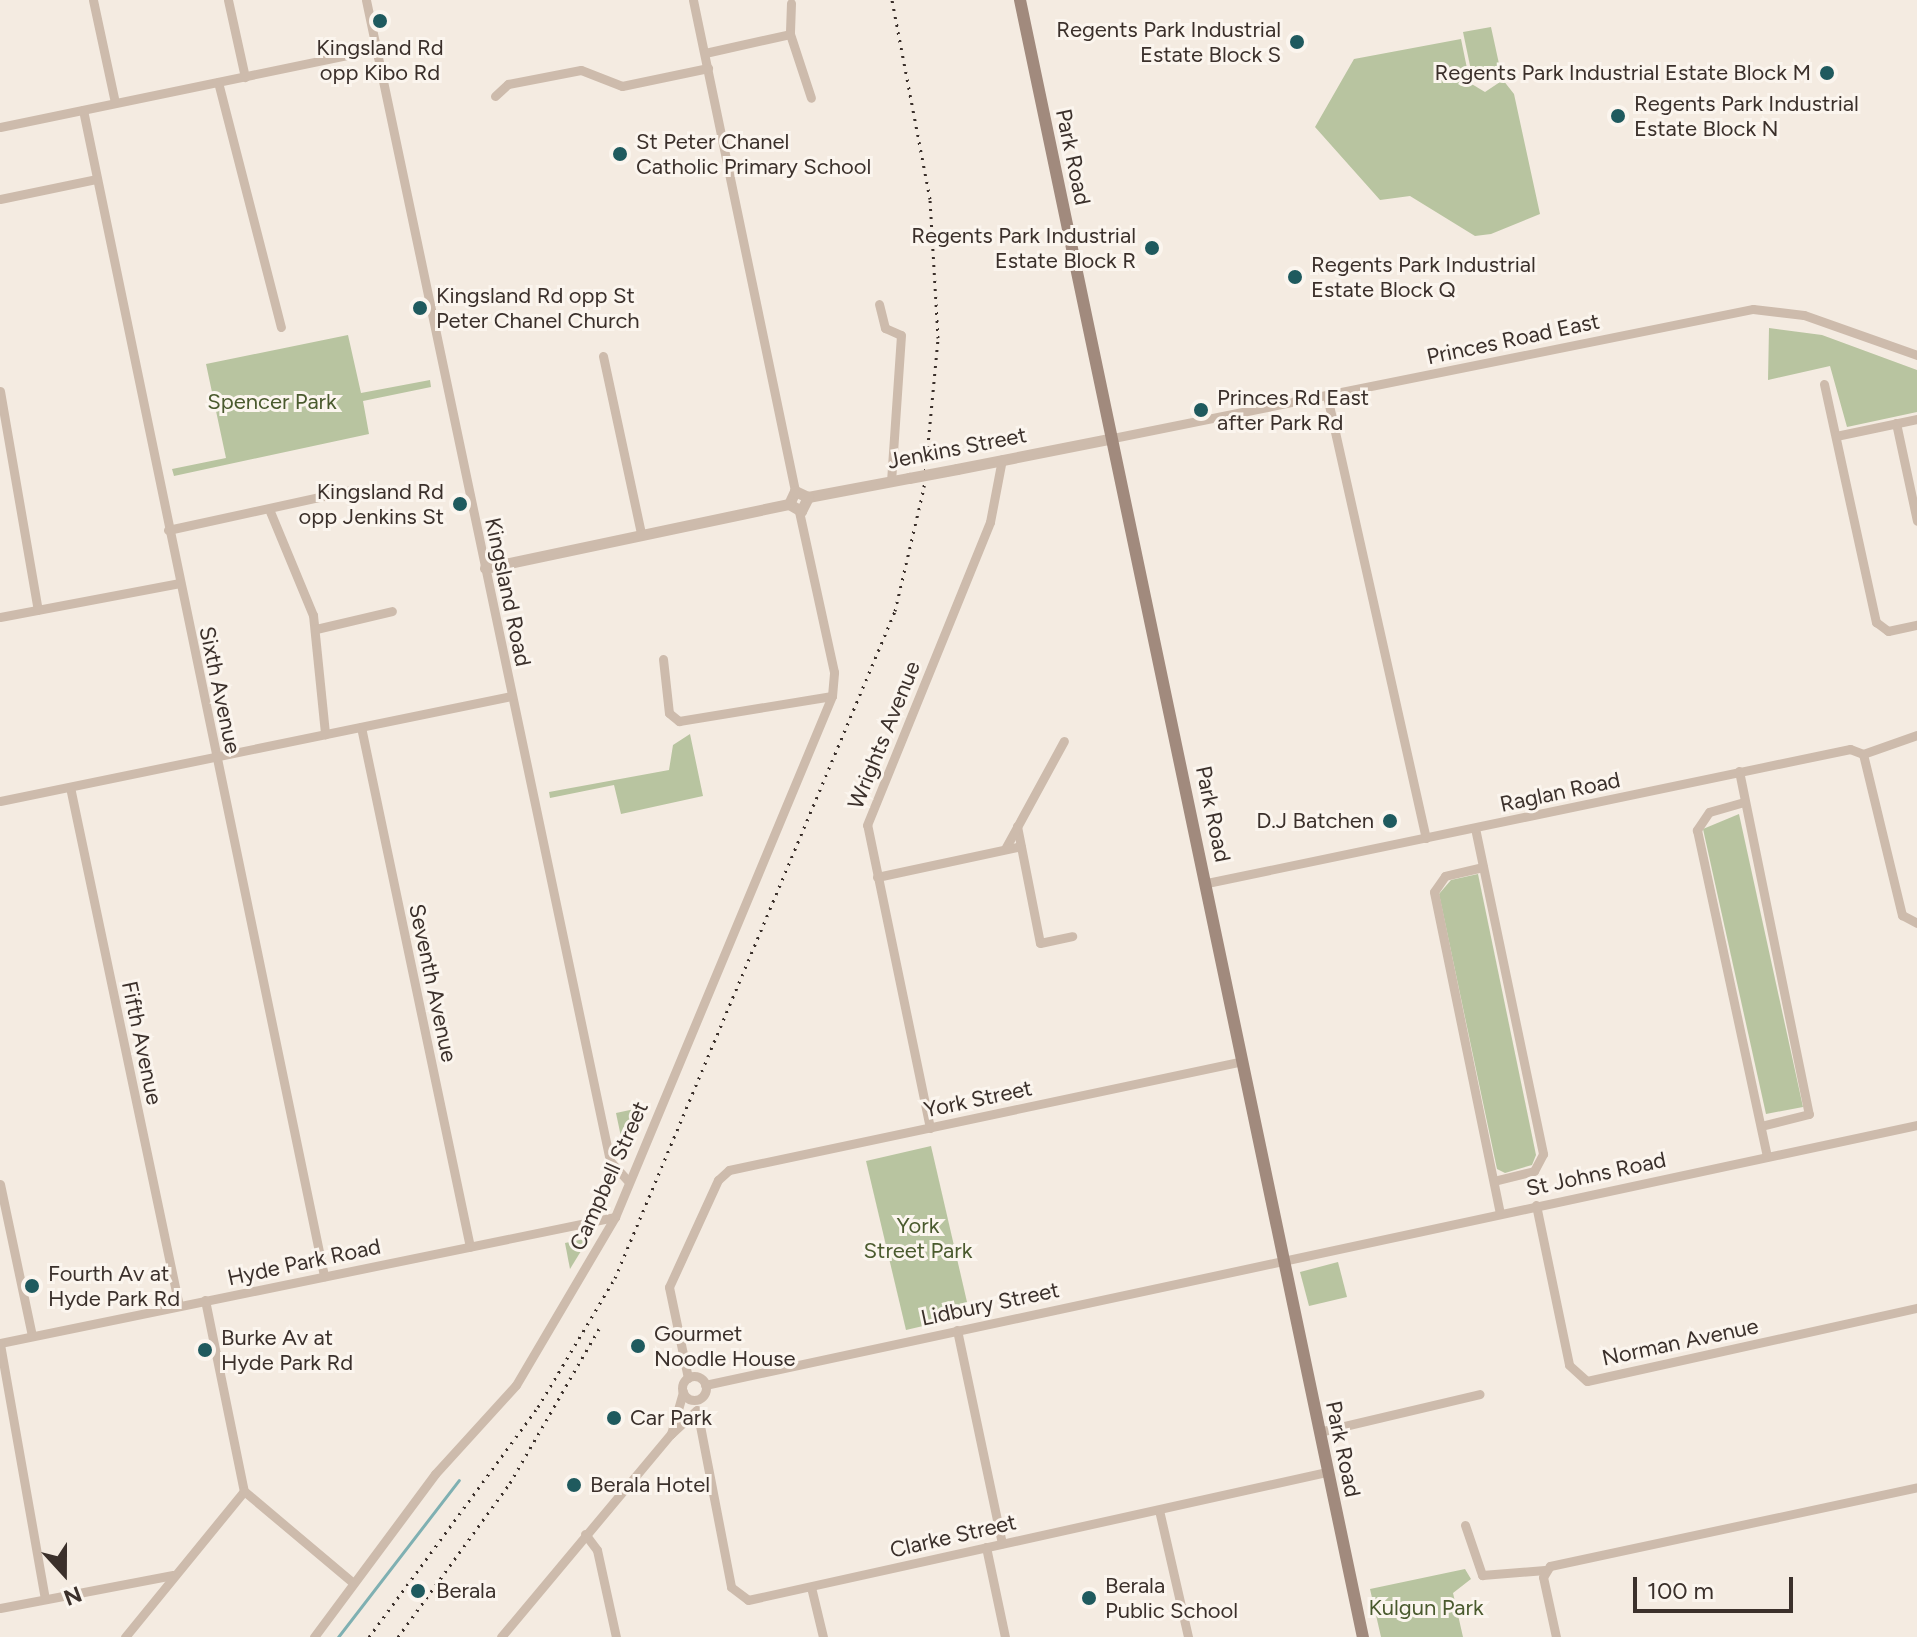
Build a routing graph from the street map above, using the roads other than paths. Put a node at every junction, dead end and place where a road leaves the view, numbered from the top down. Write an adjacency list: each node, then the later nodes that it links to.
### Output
1 (93, 0): 15 (street)
2 (228, 0): 11 (street)
3 (366, 0): 8 (street, Kingsland Road)
4 (693, 0): 9 (street)
5 (1020, 0): 30 (main road, Park Road)
6 (791, 3): 7 (street)
7 (790, 34): 9 (street); 14 (street)
8 (376, 49): 11 (street); 42 (street, Kingsland Road)
9 (705, 53): 10 (street)
10 (708, 68): 13 (street); 34 (street)
11 (245, 77): 12 (street)
12 (218, 82): 15 (street); 21 (street)
13 (495, 96)
14 (811, 98)
15 (115, 103): 16 (street)
16 (83, 110): 17 (street); 18 (street, Sixth Avenue)
17 (0, 127)
18 (97, 179): 19 (street); 40 (street, Sixth Avenue)
19 (0, 199)
20 (879, 304): 32 (street)
21 (281, 327)
22 (1917, 355): 26 (street, Princes Road East)
23 (603, 356): 41 (street)
24 (1824, 384): 29 (street)
25 (0, 391): 44 (street)
26 (1327, 396): 30 (street, Princes Road East); 64 (street)
27 (1917, 419): 28 (street)
28 (1896, 423): 29 (street); 39 (street)
29 (1836, 436): 47 (street)
30 (1113, 438): 31 (street, Jenkins Street); 69 (main road, Park Road)
31 (1002, 459): 32 (street, Jenkins Street, bridge); 68 (street, Wrights Avenue)
32 (891, 481): 35 (street, Jenkins Street)
33 (352, 490): 37 (street)
34 (795, 491): 35 (street); 36 (street)
35 (808, 497): 38 (street)
36 (789, 504): 38 (street); 41 (street)
37 (269, 509): 40 (street); 48 (street)
38 (799, 511): 51 (street, Campbell Street)
39 (1917, 521)
40 (168, 530): 43 (street, Sixth Avenue)
41 (641, 534): 42 (street)
42 (485, 568): 50 (street, Kingsland Road)
43 (180, 583): 44 (street); 57 (street, Sixth Avenue)
44 (38, 610): 46 (street)
45 (392, 611): 48 (street)
46 (0, 617)
47 (1917, 625)
48 (316, 629): 53 (street)
49 (663, 659): 51 (street)
50 (511, 696): 52 (street); 78 (street, Kingsland Road)
51 (832, 696): 78 (street, Campbell Street)
52 (361, 727): 53 (street); 83 (street, Seventh Avenue)
53 (325, 734): 57 (street)
54 (1917, 735): 56 (street, Raglan Road)
55 (1064, 741): 62 (street)
56 (1863, 754): 58 (street, Raglan Road); 70 (street)
57 (216, 757): 59 (street); 85 (street, Sixth Avenue)
58 (1739, 771): 61 (street); 63 (street, Raglan Road)
59 (70, 787): 60 (street); 87 (street, Fifth Avenue)
60 (0, 801)
61 (1744, 802): 74 (street); 74 (street)
62 (1017, 826): 65 (street); 66 (street)
63 (1475, 828): 64 (street, Raglan Road); 67 (street)
64 (1426, 838): 69 (street, Raglan Road)
65 (1021, 846): 66 (street); 71 (street)
66 (1005, 849): 68 (street)
67 (1483, 867): 77 (street); 77 (street)
68 (877, 877): 75 (street, Wrights Avenue)
69 (1207, 883): 72 (main road, Park Road)
70 (1917, 923)
71 (1072, 936)
72 (1243, 1061): 75 (street, York Street); 84 (main road, Park Road)
73 (1917, 1125): 76 (street, St Johns Road)
74 (1761, 1126): 76 (street)
75 (930, 1128): 92 (street, York Street)
76 (1767, 1157): 80 (street, St Johns Road)
77 (1494, 1181): 81 (street)
78 (629, 1182): 82 (street, Campbell Street)
79 (0, 1184): 90 (street)
80 (1536, 1205): 81 (street, St Johns Road); 88 (street, Norman Avenue)
81 (1500, 1213): 84 (street, St Johns Road)
82 (615, 1217): 83 (street, Hyde Park Road); 110 (street, Campbell Street)
83 (470, 1247): 85 (street, Hyde Park Road)
84 (1283, 1260): 89 (street, Lidbury Street); 98 (main road, Park Road)
85 (324, 1276): 86 (street, Hyde Park Road)
86 (205, 1300): 87 (street, Hyde Park Road); 102 (street)
87 (179, 1306): 90 (street, Hyde Park Road)
88 (1917, 1308)
89 (957, 1330): 93 (street, Lidbury Street); 106 (street)
90 (32, 1336): 91 (street, Hyde Park Road)
91 (0, 1343): 112 (street)
92 (688, 1378): 93 (street); 94 (street)
93 (705, 1385): 96 (street)
94 (683, 1392): 96 (street); 97 (street)
95 (1480, 1394): 98 (street)
96 (697, 1405): 97 (street); 99 (street, Clarke Street)
97 (676, 1432): 99 (street); 105 (street)
98 (1319, 1432): 100 (main road, Park Road)
99 (701, 1448): 111 (street, Clarke Street)
100 (1327, 1472): 103 (street, Clarke Street); 121 (main road, Park Road)
101 (1917, 1487): 108 (street)
102 (244, 1491): 109 (street); 110 (street)
103 (1159, 1510): 106 (street, Clarke Street); 120 (street)
104 (1465, 1525): 108 (street)
105 (585, 1534): 116 (street); 117 (street)
106 (1002, 1543): 107 (street, Clarke Street)
107 (986, 1547): 111 (street, Clarke Street); 119 (street)
108 (1545, 1570): 122 (street)
109 (173, 1575): 112 (street); 114 (street)
110 (351, 1581): 115 (street, Campbell Street)
111 (811, 1587): 118 (street)
112 (45, 1599): 113 (street)
113 (0, 1608)
114 (125, 1637)
115 (314, 1637)
116 (501, 1637)
117 (616, 1637)
118 (823, 1637)
119 (1005, 1637)
120 (1188, 1637)
121 (1363, 1637)
122 (1556, 1637)

